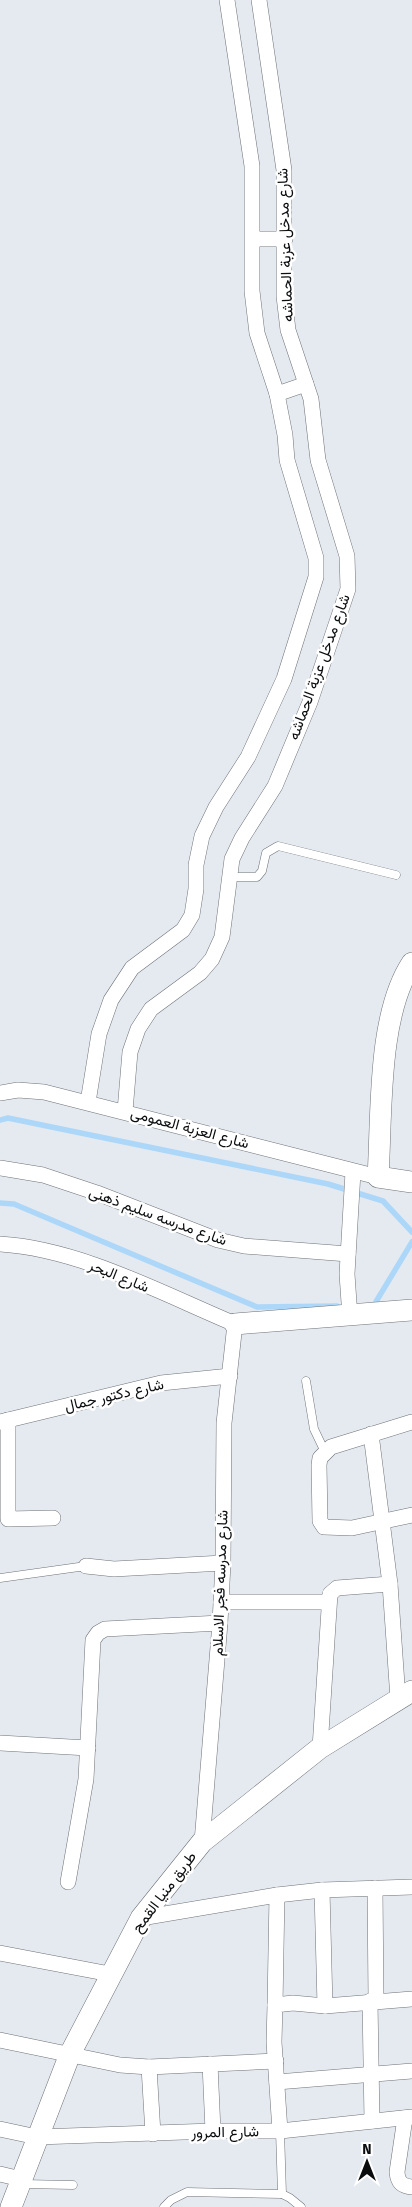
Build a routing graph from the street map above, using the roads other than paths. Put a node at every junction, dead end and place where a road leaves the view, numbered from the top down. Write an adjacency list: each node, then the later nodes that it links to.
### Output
1 (228, 0): 4 (street, شارع مدخل عزبة الحماشه)
2 (259, 0): 3 (street, شارع مدخل عزبة الحماشه)
3 (282, 238): 4 (street); 5 (street, شارع مدخل عزبة الحماشه)
4 (256, 239): 6 (street, شارع مدخل عزبة الحماشه)
5 (303, 385): 6 (street); 8 (street, شارع مدخل عزبة الحماشه)
6 (279, 393): 11 (street, شارع مدخل عزبة الحماشه)
7 (396, 875): 8 (lane)
8 (228, 877): 12 (street, شارع مدخل عزبة الحماشه)
9 (412, 963): 15 (main road)
10 (0, 1093): 11 (street, شارع العزبة العمومى)
11 (88, 1102): 12 (street, شارع العزبة العمومى)
12 (125, 1111): 14 (street, شارع العزبة العمومى)
13 (0, 1168): 18 (street, شارع مدرسه سليم ذهنى)
14 (353, 1175): 15 (street, شارع العزبة العمومى); 18 (street)
15 (378, 1178): 16 (main road)
16 (412, 1182)
17 (0, 1244): 21 (street, شارع البحر)
18 (348, 1254): 20 (street)
19 (412, 1310): 20 (main road)
20 (350, 1317): 21 (main road)
21 (235, 1324): 22 (street, شارع مدرسه فجر الاسلام)
22 (230, 1376): 24 (street, شارع دكتور جمال); 31 (street, شارع مدرسه فجر الاسلام)
23 (306, 1381): 27 (lane)
24 (4, 1421): 29 (street)
25 (412, 1422): 26 (street)
26 (371, 1434): 27 (street); 30 (street)
27 (325, 1452): 30 (street)
28 (412, 1515): 30 (street)
29 (54, 1518)
30 (382, 1522): 34 (street)
31 (223, 1563): 32 (street); 35 (street, شارع مدرسه فجر الاسلام)
32 (86, 1566): 33 (lane)
33 (0, 1578)
34 (390, 1584): 36 (street); 38 (street)
35 (221, 1602): 36 (street); 37 (street, شارع مدرسه فجر الاسلام)
36 (328, 1602): 41 (street)
37 (220, 1624): 40 (street); 42 (street, شارع مدرسه فجر الاسلام)
38 (405, 1695): 41 (main road, طريق منيا القمح)
39 (0, 1743): 40 (street)
40 (88, 1748): 43 (street)
41 (320, 1748): 42 (main road, طريق منيا القمح)
42 (202, 1842): 48 (main road, طريق منيا القمح)
43 (68, 1882)
44 (412, 1887): 45 (street)
45 (374, 1888): 46 (street); 52 (street)
46 (322, 1890): 47 (street); 54 (street)
47 (276, 1895): 48 (street); 53 (street)
48 (141, 1918): 50 (main road, طريق منيا القمح)
49 (0, 1954): 50 (street)
50 (110, 1974): 56 (main road, طريق منيا القمح)
51 (412, 1999): 52 (street)
52 (373, 2001): 54 (street); 61 (street)
53 (275, 2006): 54 (street); 57 (street)
54 (325, 2006)
55 (0, 2040): 56 (street)
56 (70, 2054): 59 (street); 69 (main road, طريق منيا القمح)
57 (276, 2061): 58 (street); 62 (street)
58 (210, 2064): 59 (street); 66 (street)
59 (149, 2067): 68 (street)
60 (412, 2071): 61 (street)
61 (370, 2075): 62 (street); 64 (street)
62 (277, 2082): 67 (street)
63 (408, 2118): 64 (street, شارع المرور); 73 (street)
64 (372, 2121): 67 (street, شارع المرور)
65 (0, 2129): 69 (street, شارع المرور)
66 (213, 2131): 67 (street, شارع المرور); 68 (street, شارع المرور)
67 (280, 2131): 74 (lane)
68 (153, 2134): 69 (street, شارع المرور)
69 (37, 2137): 71 (main road, طريق منيا القمح)
70 (0, 2174): 71 (street)
71 (20, 2181): 72 (lane); 75 (main road, طريق منيا القمح)
72 (73, 2185)
73 (412, 2187)
74 (282, 2194): 76 (lane); 77 (lane)
75 (11, 2207)
76 (164, 2207)
77 (301, 2207)

